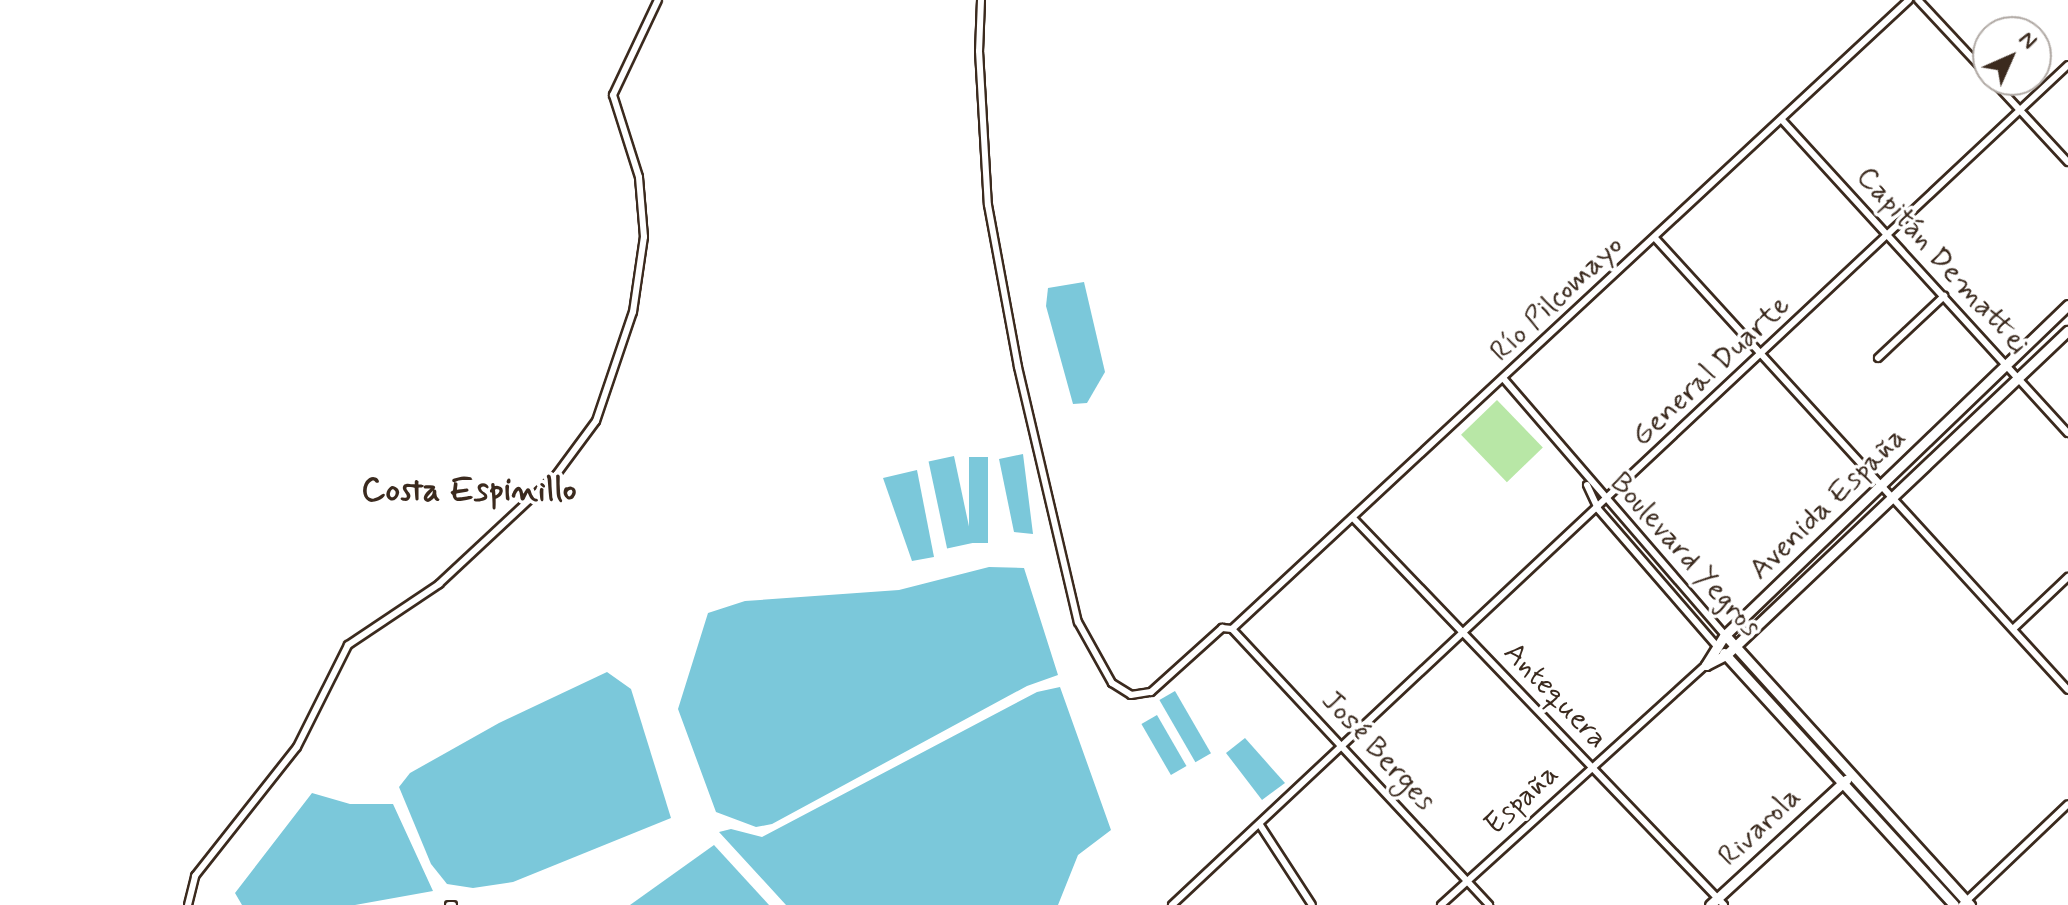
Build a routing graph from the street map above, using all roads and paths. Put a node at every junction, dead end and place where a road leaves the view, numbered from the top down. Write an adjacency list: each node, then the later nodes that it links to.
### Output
1 (658, 0): 47 (street)
2 (981, 0): 29 (street, Río Pilcomayo)
3 (1909, 0): 9 (street, Río Pilcomayo)
4 (1918, 0): 5 (street)
5 (1972, 58)
6 (2068, 65): 8 (street, General Duarte)
7 (2007, 96): 8 (street)
8 (2020, 109): 10 (street); 11 (street, General Duarte)
9 (1782, 120): 11 (street, Capitán Demattei); 12 (street, Río Pilcomayo)
10 (2068, 162)
11 (1888, 234): 13 (street, Capitán Demattei); 16 (street, General Duarte)
12 (1655, 238): 16 (street); 19 (street, Río Pilcomayo)
13 (1944, 296): 17 (street); 18 (street, Capitán Demattei)
14 (2068, 305): 18 (street, Avenida España)
15 (2068, 331): 20 (street, Avenida España)
16 (1763, 353): 23 (street); 25 (street, General Duarte)
17 (1878, 358)
18 (2006, 365): 20 (street, Capitán Demattei); 23 (street, Avenida España)
19 (1503, 378): 22 (street); 27 (street, Río Pilcomayo)
20 (2019, 378): 21 (street, Capitán Demattei); 24 (street, Avenida España)
21 (2068, 433)
22 (1584, 478): 25 (street, Boulevard Yegros); 26 (street, Boulevard Yegros)
23 (1883, 484): 24 (street); 32 (street, Avenida España)
24 (1895, 497): 30 (street); 34 (street, Avenida España)
25 (1605, 502): 26 (street, General Duarte); 32 (street, Boulevard Yegros)
26 (1598, 509): 31 (street, General Duarte); 33 (street, Boulevard Yegros)
27 (1353, 518): 29 (street, Río Pilcomayo); 31 (street, Antequera)
28 (2068, 577): 30 (street)
29 (1232, 629): 38 (street, José Berges)
30 (2013, 629): 37 (street)
31 (1465, 633): 38 (street, General Duarte); 39 (street, Antequera)
32 (1725, 635): 33 (street, Avenida España); 34 (street, Boulevard Yegros)
33 (1716, 645): 35 (street, Boulevard Yegros); 36 (street, Avenida España)
34 (1735, 646): 35 (street, Avenida España); 40 (street, Boulevard Yegros)
35 (1726, 655): 36 (street, Avenida España); 41 (street, Boulevard Yegros)
36 (1706, 665): 39 (street, España)
37 (2068, 690)
38 (1344, 746): 43 (street, General Duarte); 44 (street, José Berges)
39 (1591, 766): 44 (street, España); 45 (street, Antequera)
40 (1852, 775): 41 (street, Rivarola); 46 (street, Boulevard Yegros)
41 (1843, 783): 45 (street, Rivarola); 52 (street, Boulevard Yegros)
42 (2068, 804): 46 (street)
43 (1260, 825): 48 (street, General Duarte); 49 (street)
44 (1467, 880): 50 (street, España); 51 (street, José Berges)
45 (1717, 903)
46 (1966, 904)
47 (188, 905)
48 (1172, 905)
49 (1312, 905)
50 (1441, 905)
51 (1489, 905)
52 (1954, 905)

